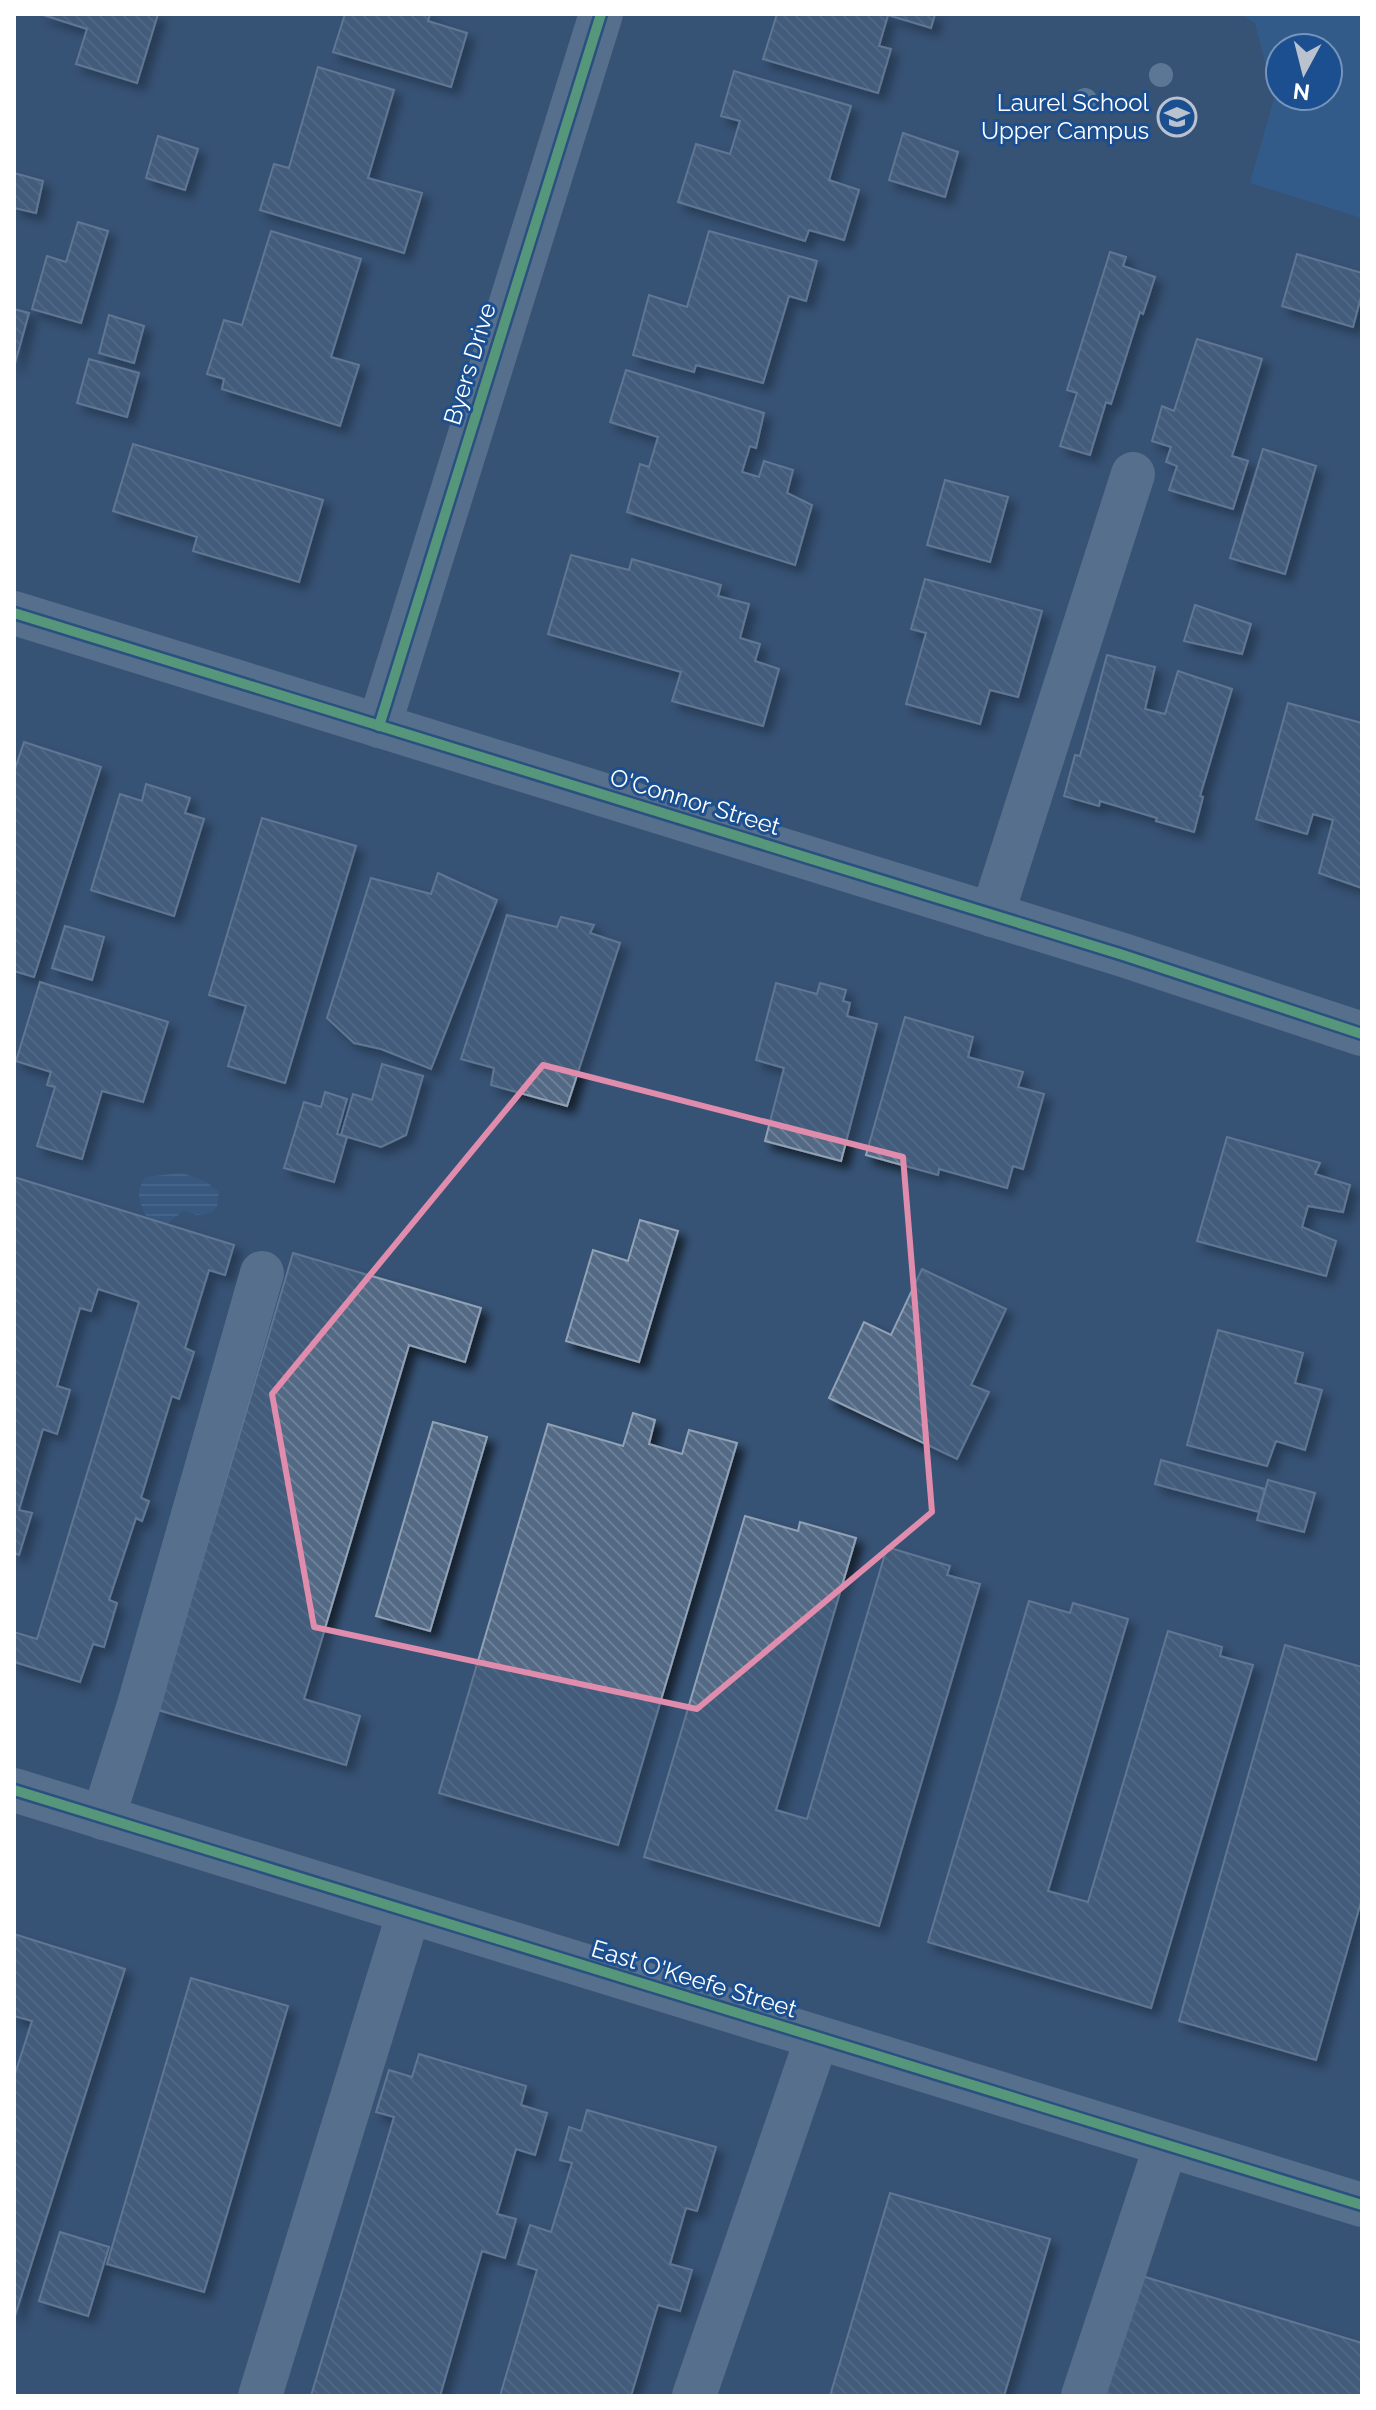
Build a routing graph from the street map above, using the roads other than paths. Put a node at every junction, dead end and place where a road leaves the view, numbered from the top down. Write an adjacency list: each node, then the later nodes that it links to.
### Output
1 (601, 14): 4 (street, Byers Drive)
2 (1133, 474): 5 (street)
3 (14, 613): 4 (street, O'Connor Street)
4 (379, 726): 5 (street, O'Connor Street)
5 (992, 915): 6 (street, O'Connor Street)
6 (1362, 1034)
7 (262, 1273): 9 (street)
8 (14, 1790): 9 (street, East O'Keefe Street)
9 (103, 1818): 10 (street, East O'Keefe Street)
10 (409, 1912): 11 (street, East O'Keefe Street); 14 (street)
11 (817, 2038): 12 (street, East O'Keefe Street); 15 (street)
12 (1166, 2145): 13 (street, East O'Keefe Street); 16 (street)
13 (1362, 2205)
14 (260, 2396)
15 (694, 2396)
16 (1083, 2396)

